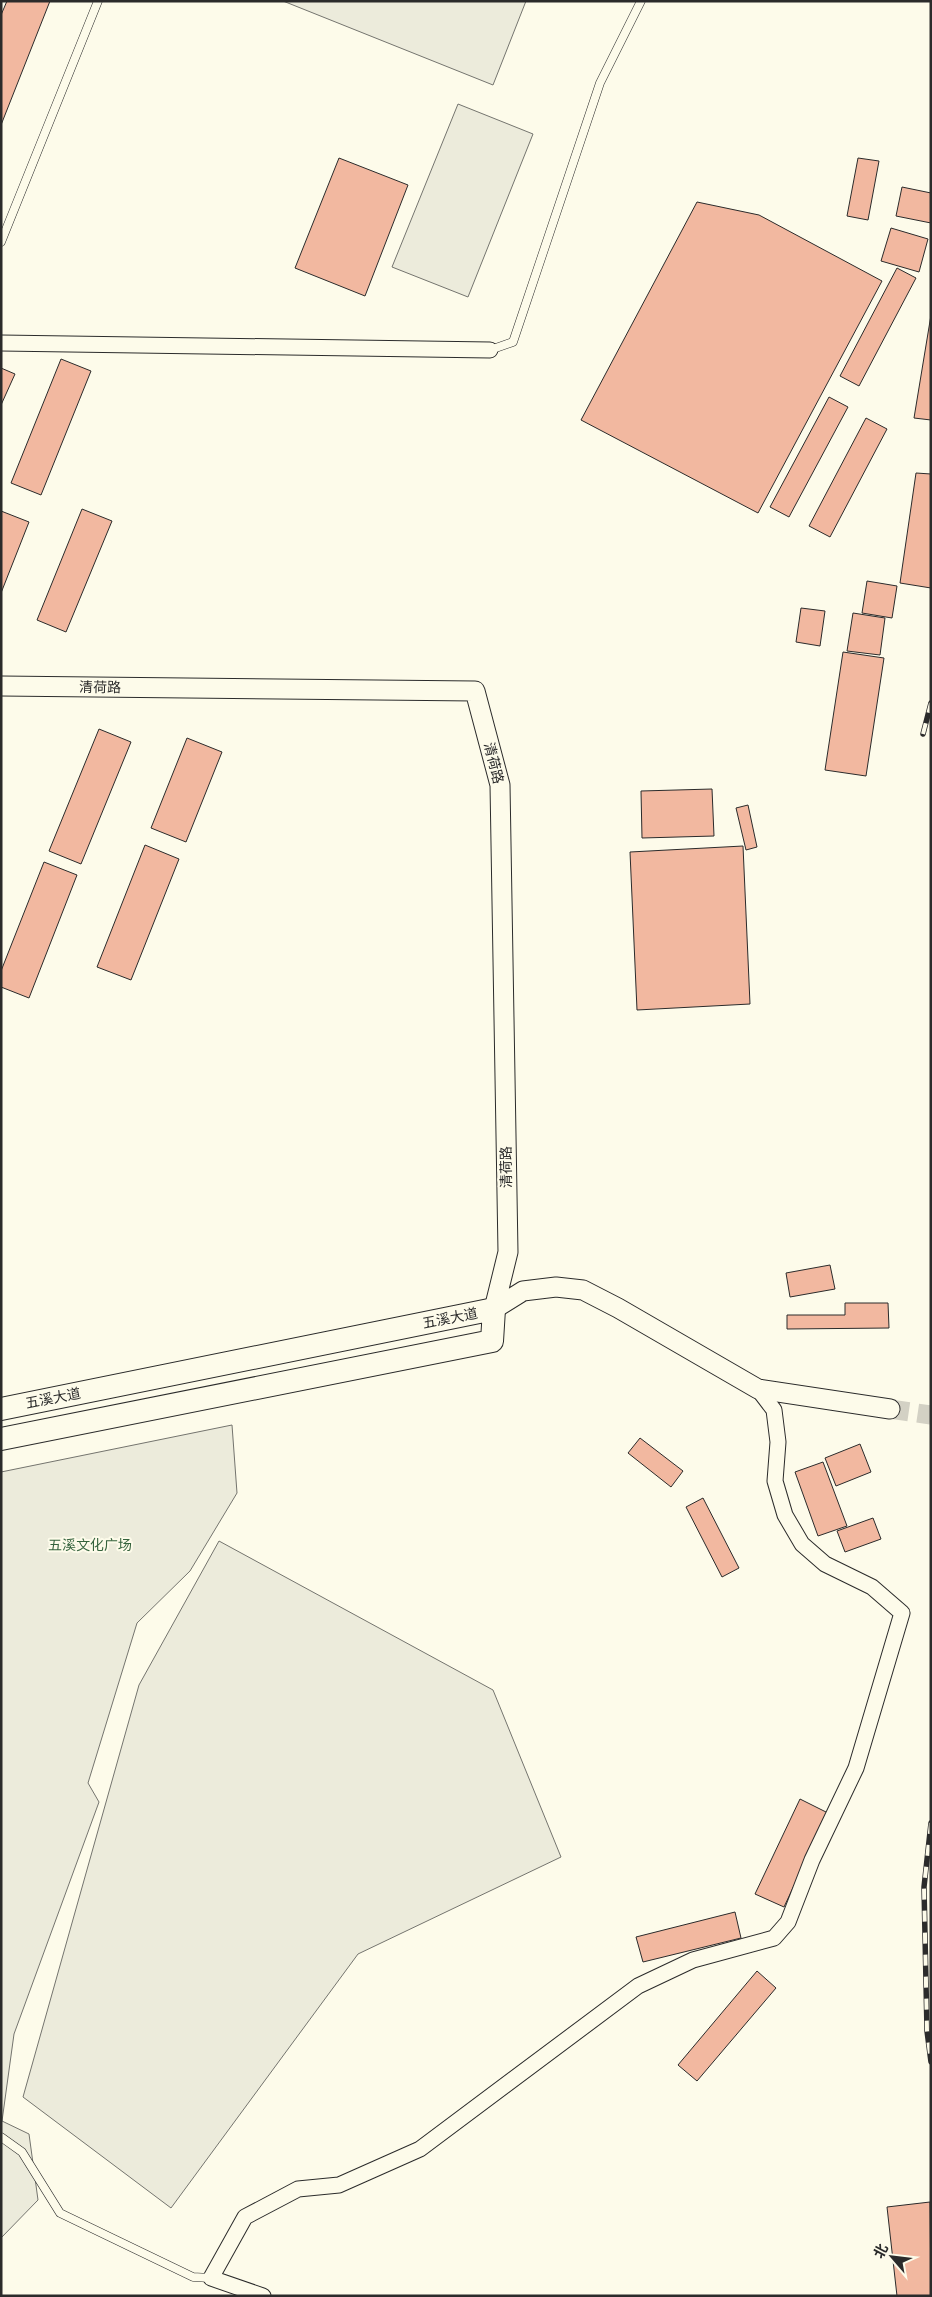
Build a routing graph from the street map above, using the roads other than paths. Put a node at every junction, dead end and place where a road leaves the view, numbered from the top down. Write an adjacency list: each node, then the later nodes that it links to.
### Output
1 (98, 1): 3 (lane)
2 (641, 1): 5 (lane)
3 (1, 242)
4 (1, 343): 5 (street)
5 (490, 350)
6 (1, 686): 7 (street, 清荷路)
7 (494, 1309): 8 (street); 9 (main road, 五溪大道); 11 (main road, 五溪大道)
8 (758, 1389): 10 (street); 13 (street)
9 (1, 1409)
10 (890, 1409)
11 (1, 1439)
12 (1, 2137): 13 (lane)
13 (211, 2278): 14 (street)
14 (263, 2296)

